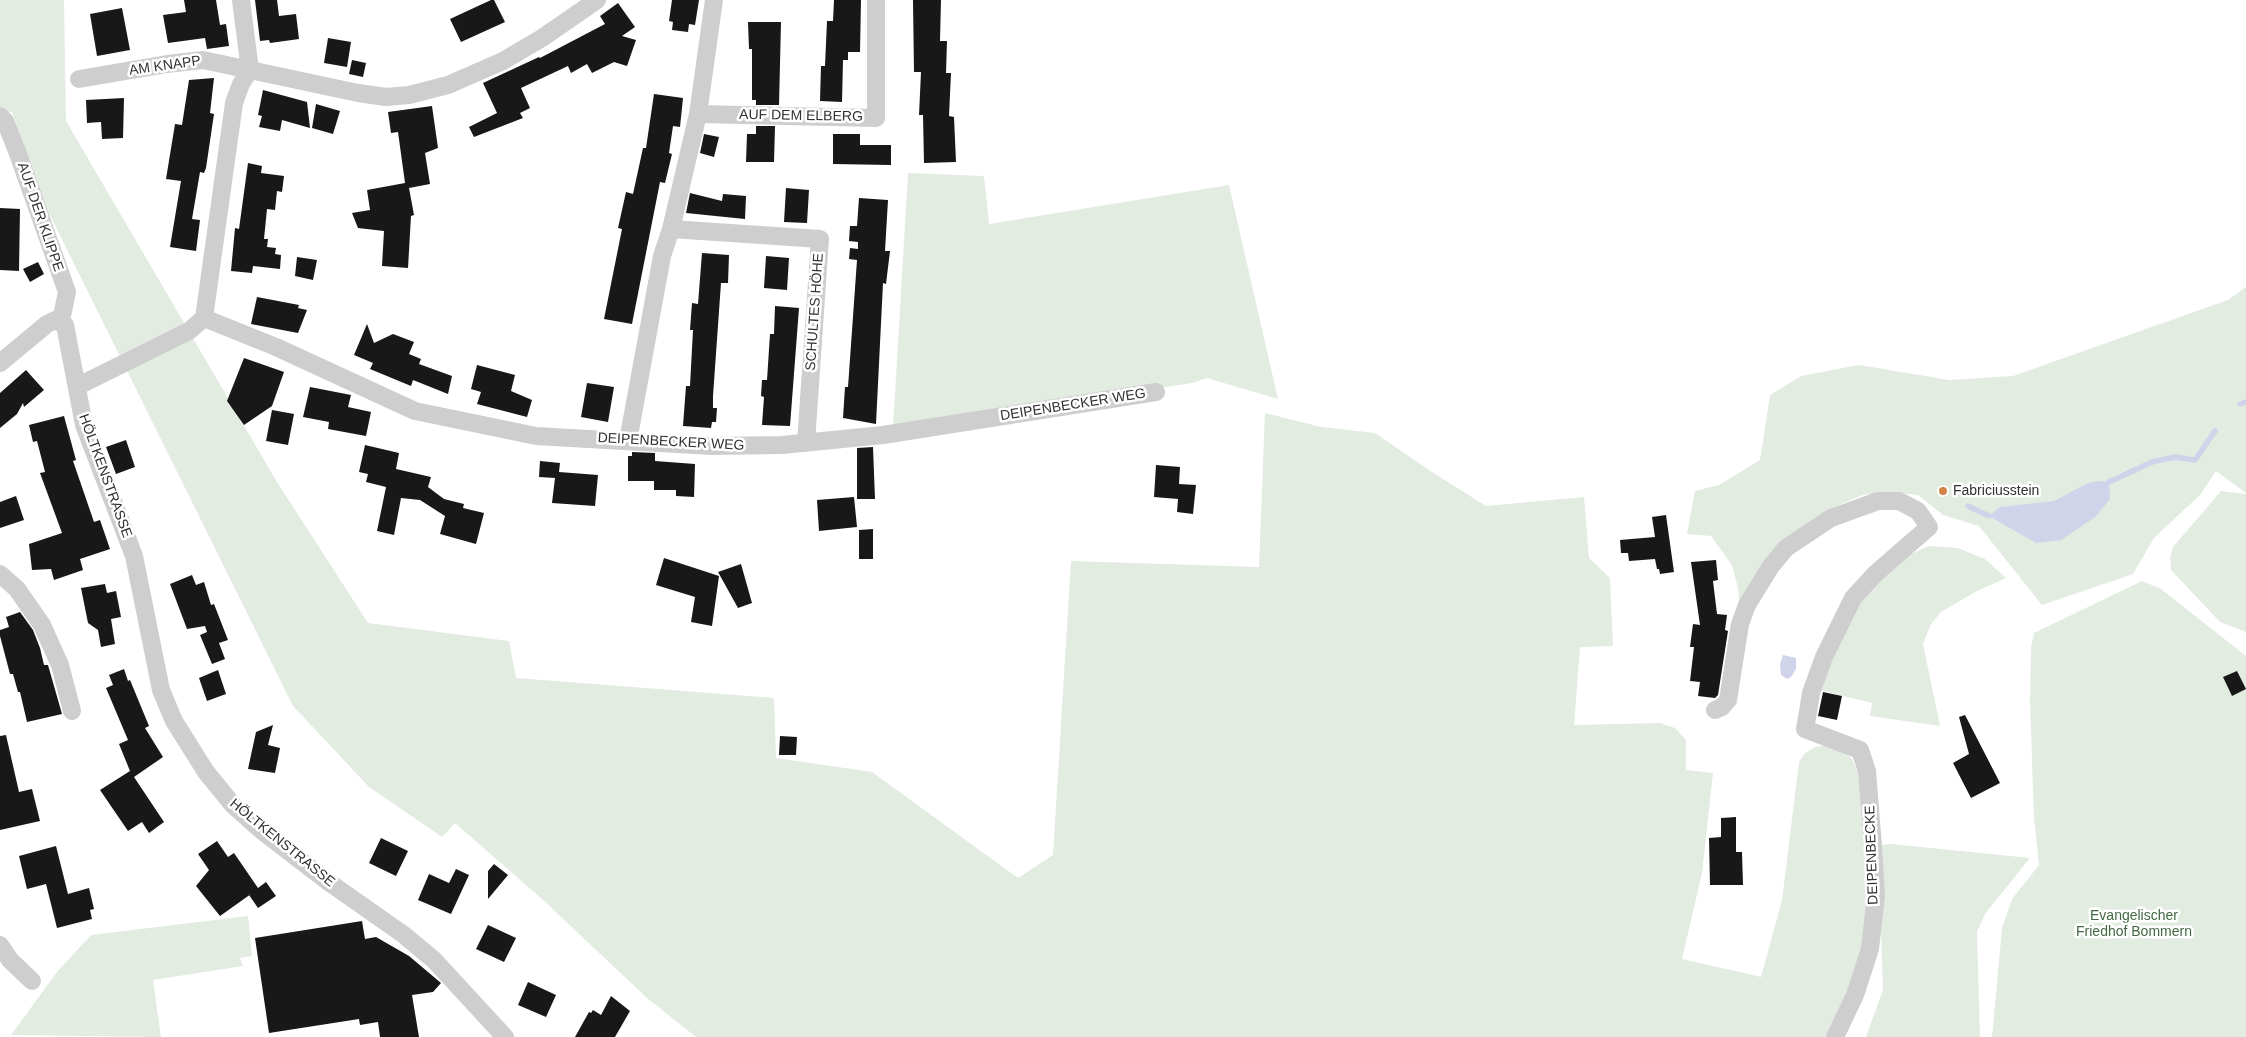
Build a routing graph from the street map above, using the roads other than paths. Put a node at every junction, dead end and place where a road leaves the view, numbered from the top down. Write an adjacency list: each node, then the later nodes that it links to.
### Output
1 (241, 0): 5 (street)
2 (597, 0): 5 (street)
3 (714, 0): 7 (street)
4 (876, 0): 7 (street, AUF DEM ELBERG)
5 (250, 70): 6 (street, AM KNAPP); 10 (street)
6 (79, 79)
7 (698, 114): 9 (street)
8 (0, 116): 11 (street, AUF DER KLIPPE)
9 (671, 229): 15 (street); 16 (street, SCHULTES HÖHE)
10 (204, 318): 13 (street); 15 (street, DEIPENBECKER WEG)
11 (61, 321): 12 (street); 13 (street, HÖLTKENSTRASSE)
12 (0, 362)
13 (78, 386): 22 (street, HÖLTKENSTRASSE)
14 (1156, 392): 16 (street, DEIPENBECKER WEG)
15 (628, 441): 16 (street, DEIPENBECKER WEG)
16 (806, 443)
17 (0, 574): 19 (street)
18 (1715, 710): 23 (street, DEIPENBECKE)
19 (72, 711)
20 (0, 946): 21 (street)
21 (32, 981)
22 (505, 1037)
23 (1835, 1037)

